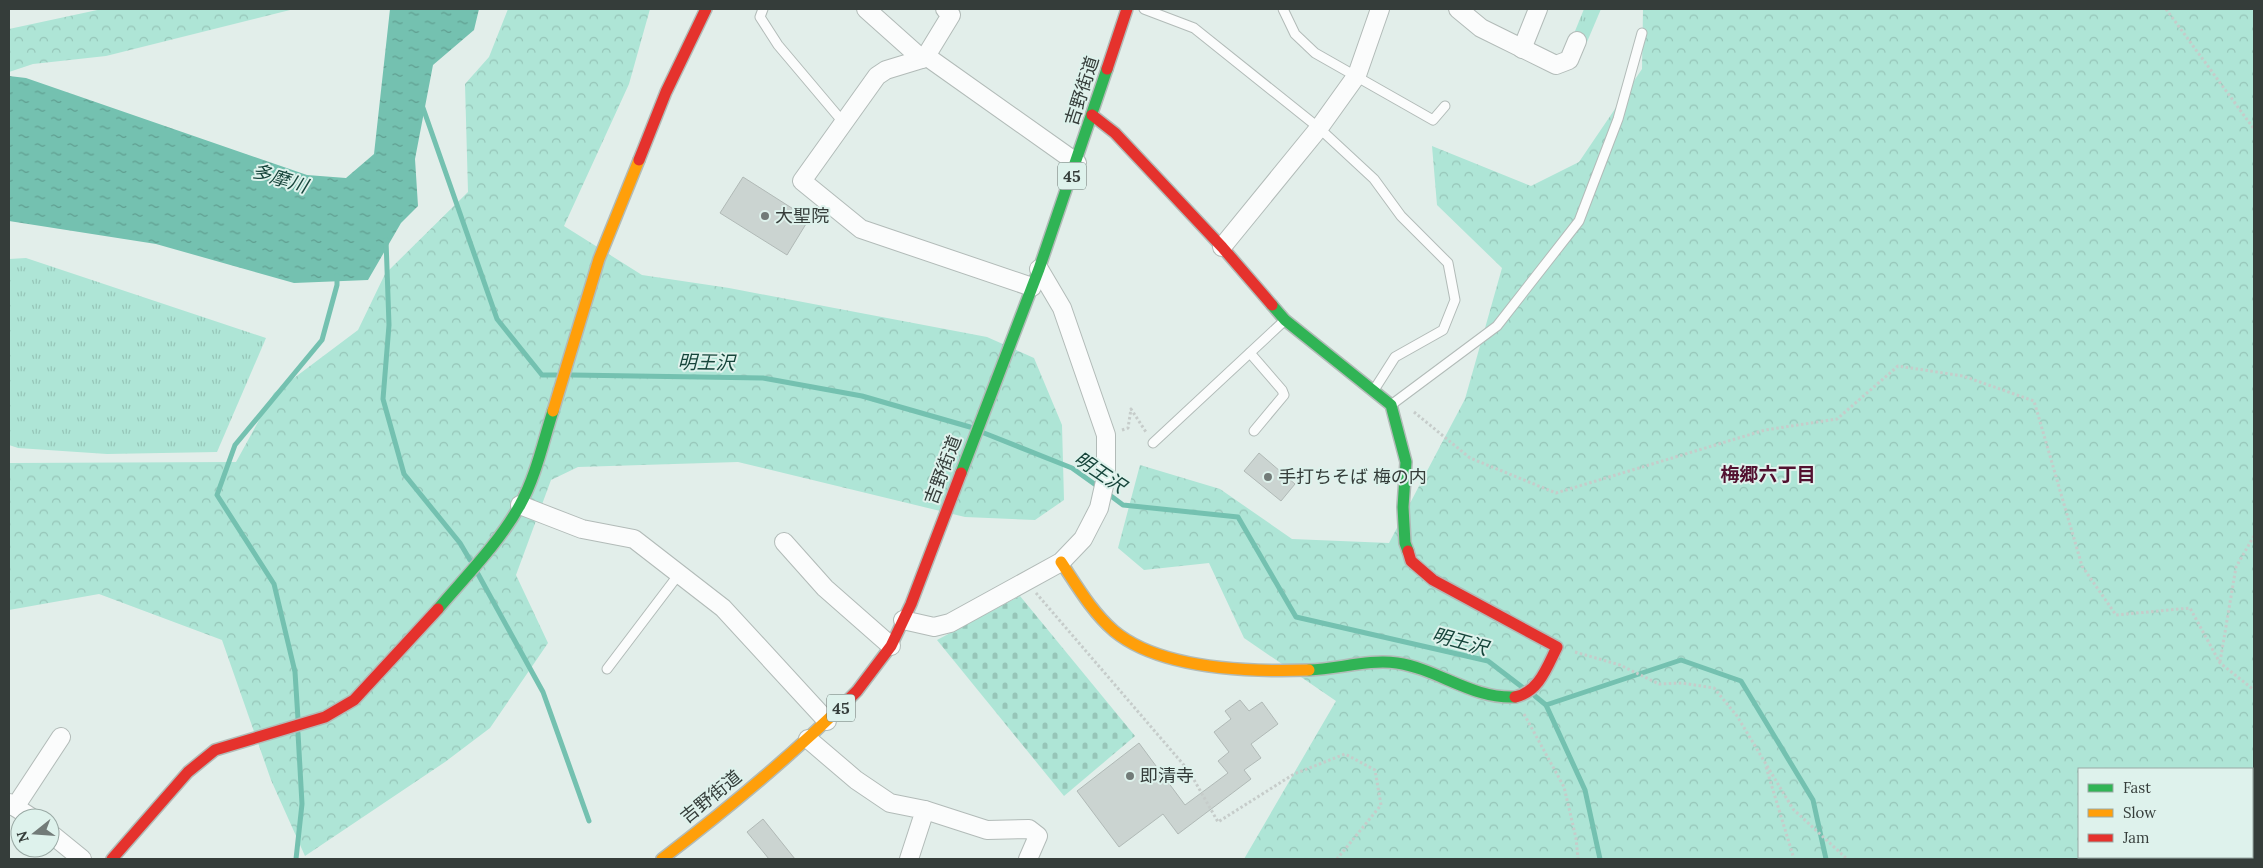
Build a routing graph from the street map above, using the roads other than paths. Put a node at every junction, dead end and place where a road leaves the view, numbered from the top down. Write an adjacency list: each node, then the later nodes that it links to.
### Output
1 (706, 9): 30 (street)
2 (763, 9): 18 (lane)
3 (866, 9): 14 (street)
4 (945, 9): 14 (street)
5 (1127, 9): 17 (street, 吉野街道 / 45)
6 (1144, 9): 19 (lane)
7 (1283, 9): 15 (lane)
8 (1380, 9): 15 (street)
9 (1458, 9): 13 (street)
10 (1538, 9): 13 (street)
11 (1642, 33): 27 (lane)
12 (1577, 41): 13 (street)
13 (1522, 49)
14 (924, 57): 18 (street); 20 (street)
15 (1357, 75): 16 (lane); 19 (street)
16 (1445, 106)
17 (1092, 115): 20 (street, 吉野街道 / 45); 21 (street)
18 (843, 122): 23 (street)
19 (1319, 128): 21 (street); 26 (lane)
20 (1077, 163): 22 (street, 吉野街道 / 45)
21 (1222, 246): 24 (street)
22 (1039, 269): 23 (street, 吉野街道 / 45); 32 (street)
23 (1032, 287): 34 (street, 吉野街道 / 45)
24 (1285, 320): 25 (lane); 26 (street)
25 (1250, 353): 28 (lane); 29 (lane)
26 (1373, 390): 27 (street)
27 (1391, 405): 32 (street)
28 (1254, 431)
29 (1153, 443)
30 (520, 506): 33 (street); 44 (street)
31 (784, 542): 35 (street)
32 (1061, 562): 34 (street)
33 (678, 574): 36 (lane); 37 (street)
34 (903, 620): 35 (street, 吉野街道 / 45)
35 (891, 646): 37 (street, 吉野街道 / 45)
36 (607, 669)
37 (828, 721): 39 (street, 吉野街道 / 45)
38 (61, 737): 40 (street)
39 (808, 739): 41 (street); 45 (street, 吉野街道 / 45)
40 (12, 805)
41 (925, 810): 46 (street); 47 (street)
42 (60, 841): 43 (street)
43 (82, 859)
44 (112, 859)
45 (662, 859)
46 (909, 859)
47 (1028, 859)

